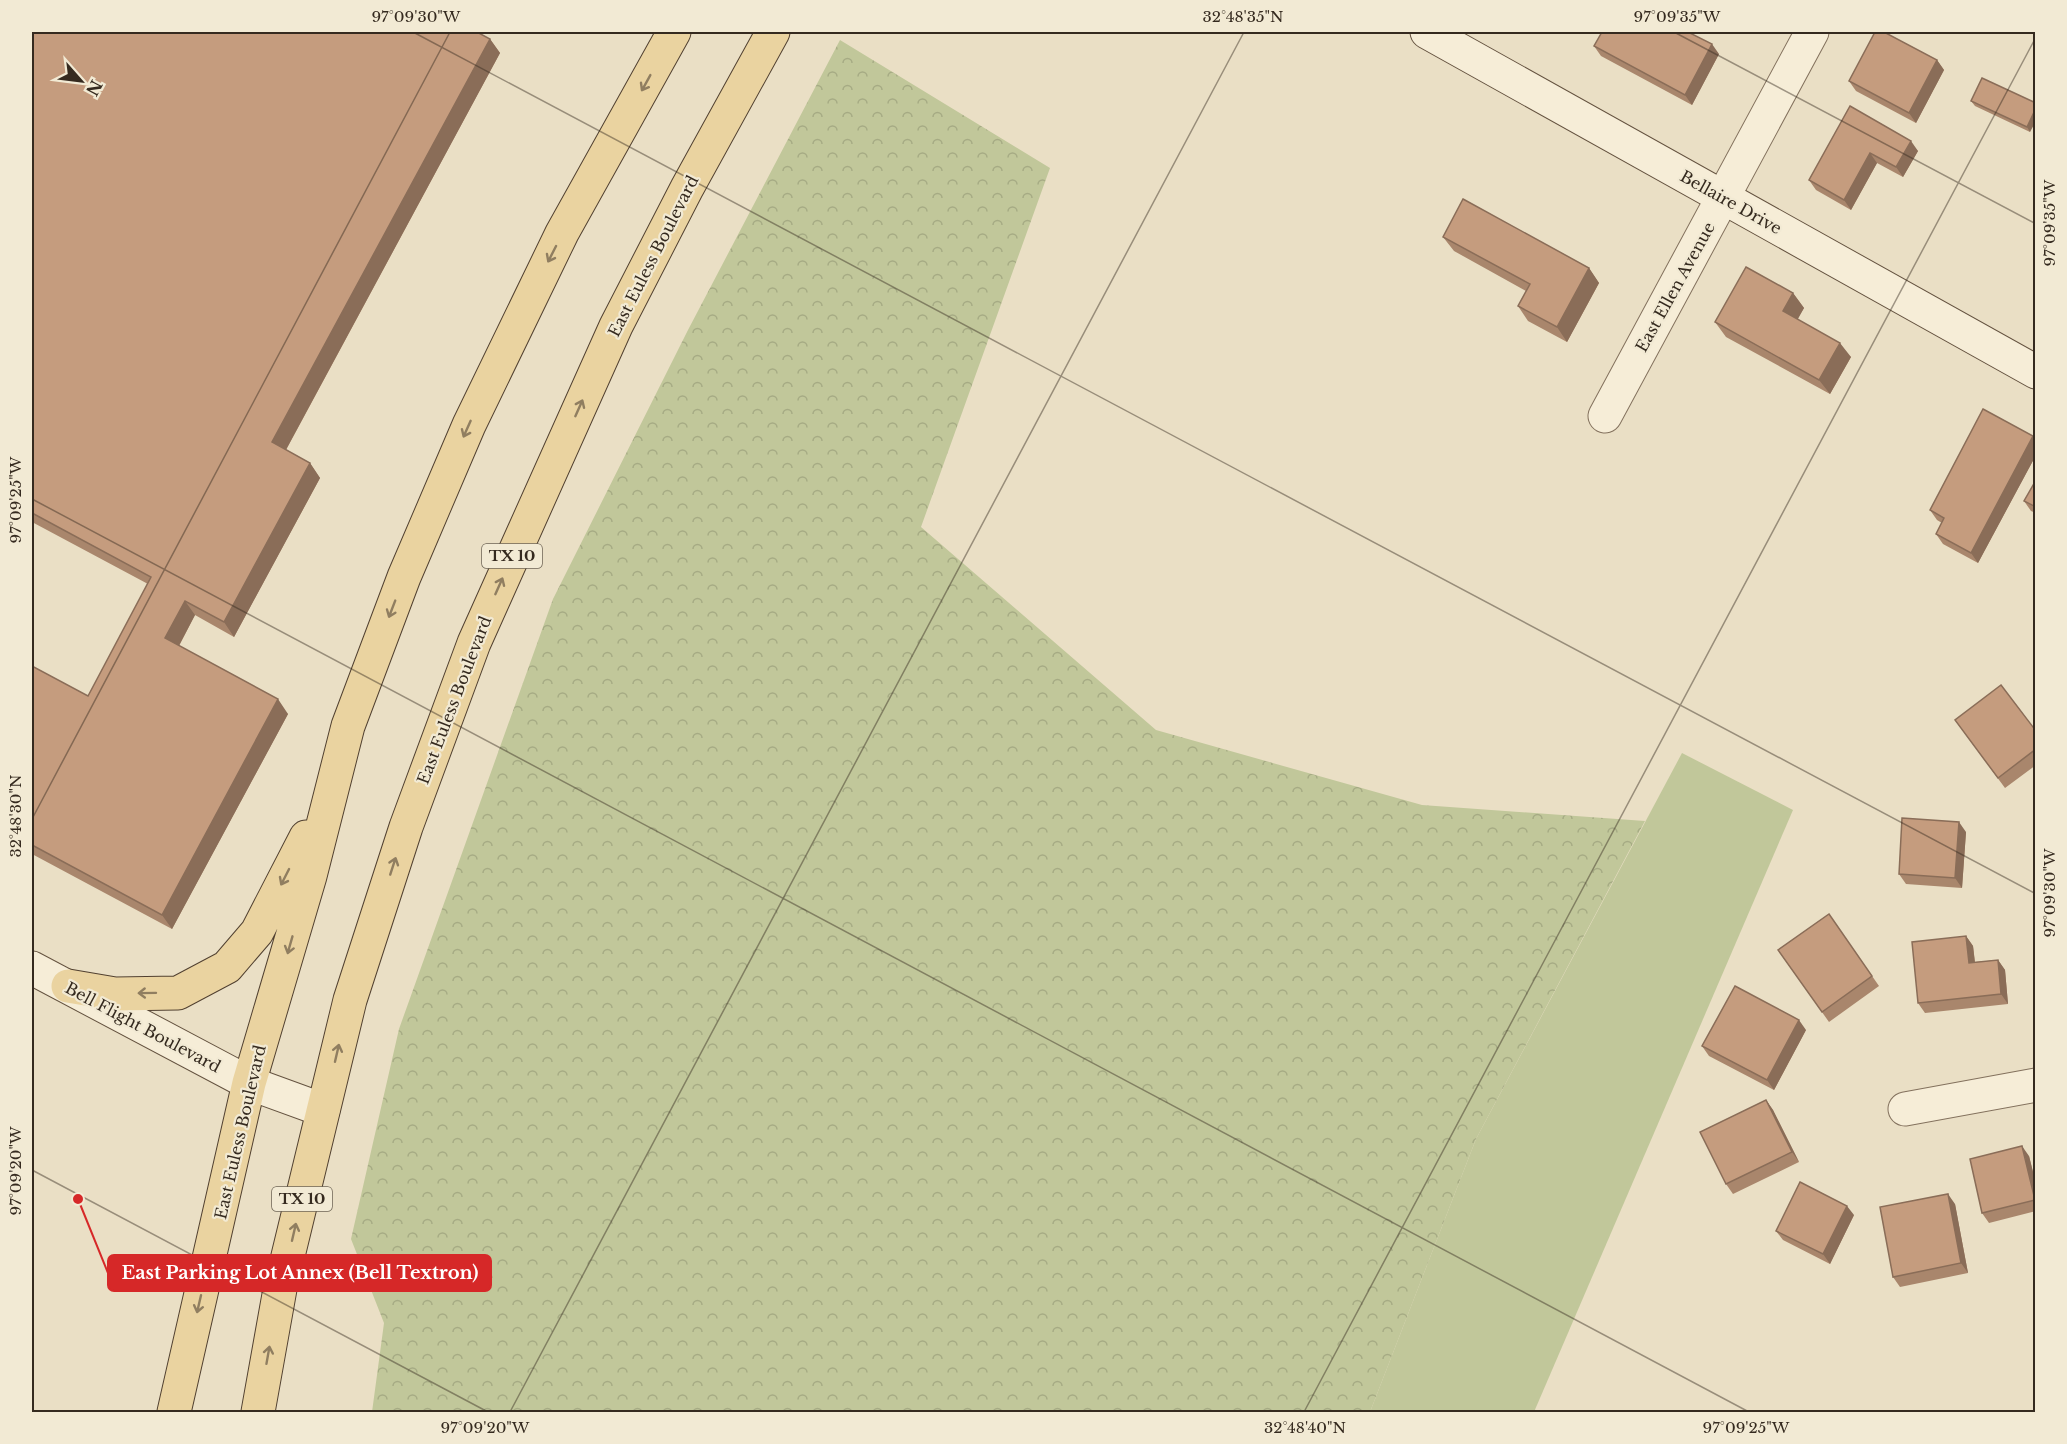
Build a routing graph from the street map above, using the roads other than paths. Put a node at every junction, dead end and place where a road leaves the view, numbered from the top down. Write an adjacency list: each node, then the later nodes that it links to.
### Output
1 (674, 32): 8 (main road, East Euless Boulevard, one-way to 8)
2 (773, 32): 14 (main road, East Euless Boulevard / TX 10, one-way to 2)
3 (1427, 32): 5 (street, Bellaire Drive)
4 (1812, 32): 5 (street, East Ellen Avenue)
5 (1724, 198): 6 (street, Bellaire Drive); 7 (street, East Ellen Avenue)
6 (2036, 372)
7 (1605, 416)
8 (348, 726): 10 (main road, one-way to 10); 11 (main road, East Euless Boulevard, one-way to 11)
9 (32, 968): 10 (street, Bell Flight Boulevard)
10 (69, 986): 11 (street, Bell Flight Boulevard)
11 (249, 1083): 14 (street, Bell Flight Boulevard); 15 (main road, East Euless Boulevard, one-way to 15)
12 (2036, 1085): 13 (street)
13 (1905, 1109)
14 (323, 1110): 16 (main road, East Euless Boulevard / TX 10, one-way to 14)
15 (174, 1413)
16 (258, 1413)

